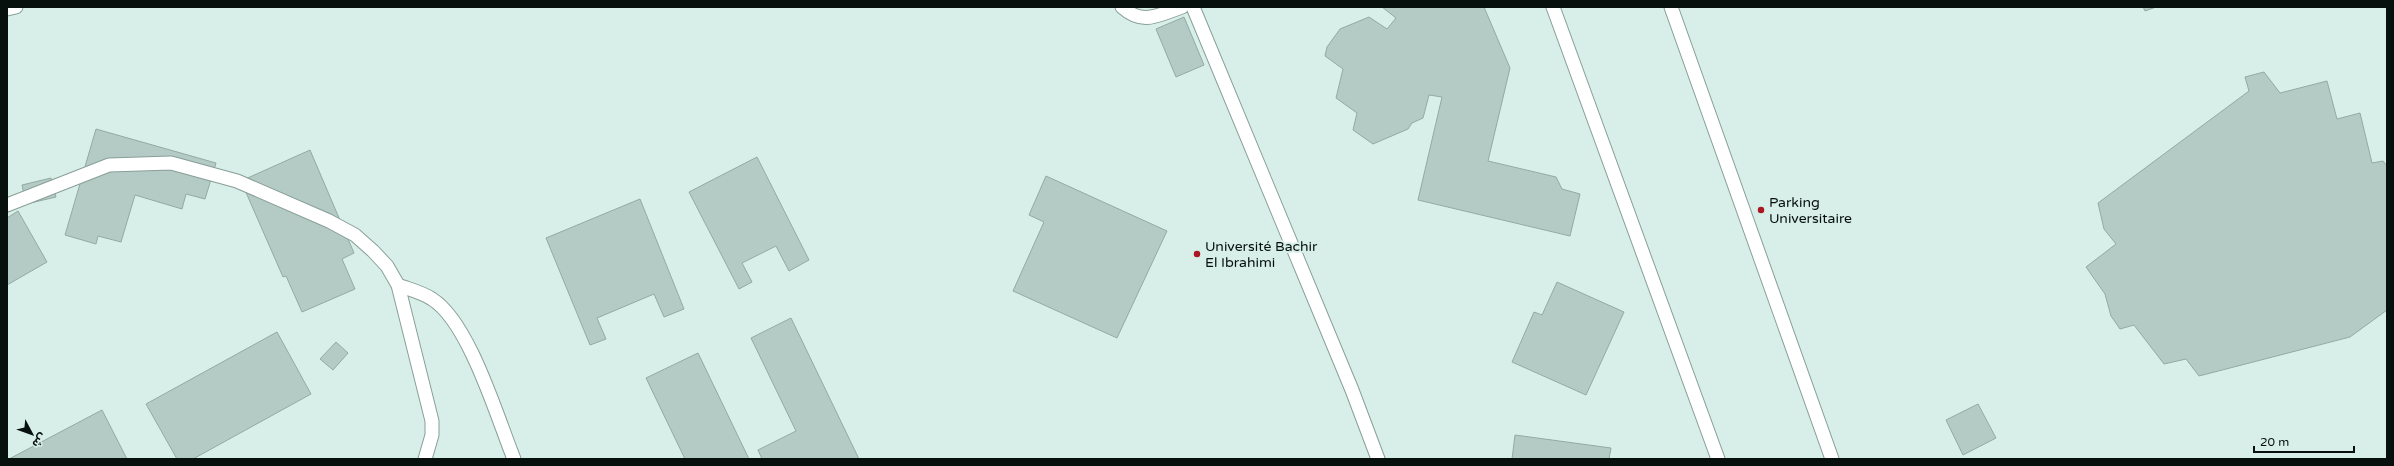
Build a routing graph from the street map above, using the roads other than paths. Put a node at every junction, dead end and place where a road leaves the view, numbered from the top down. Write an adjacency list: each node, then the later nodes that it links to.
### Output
1 (16, 7): 7 (lane)
2 (1122, 7): 3 (lane)
3 (1182, 7)
4 (1193, 7): 12 (lane)
5 (1553, 7): 13 (lane)
6 (1671, 7): 14 (lane)
7 (7, 9)
8 (7, 205): 9 (lane)
9 (398, 285): 10 (lane); 11 (lane)
10 (425, 459)
11 (514, 459)
12 (1378, 459)
13 (1718, 459)
14 (1832, 459)

